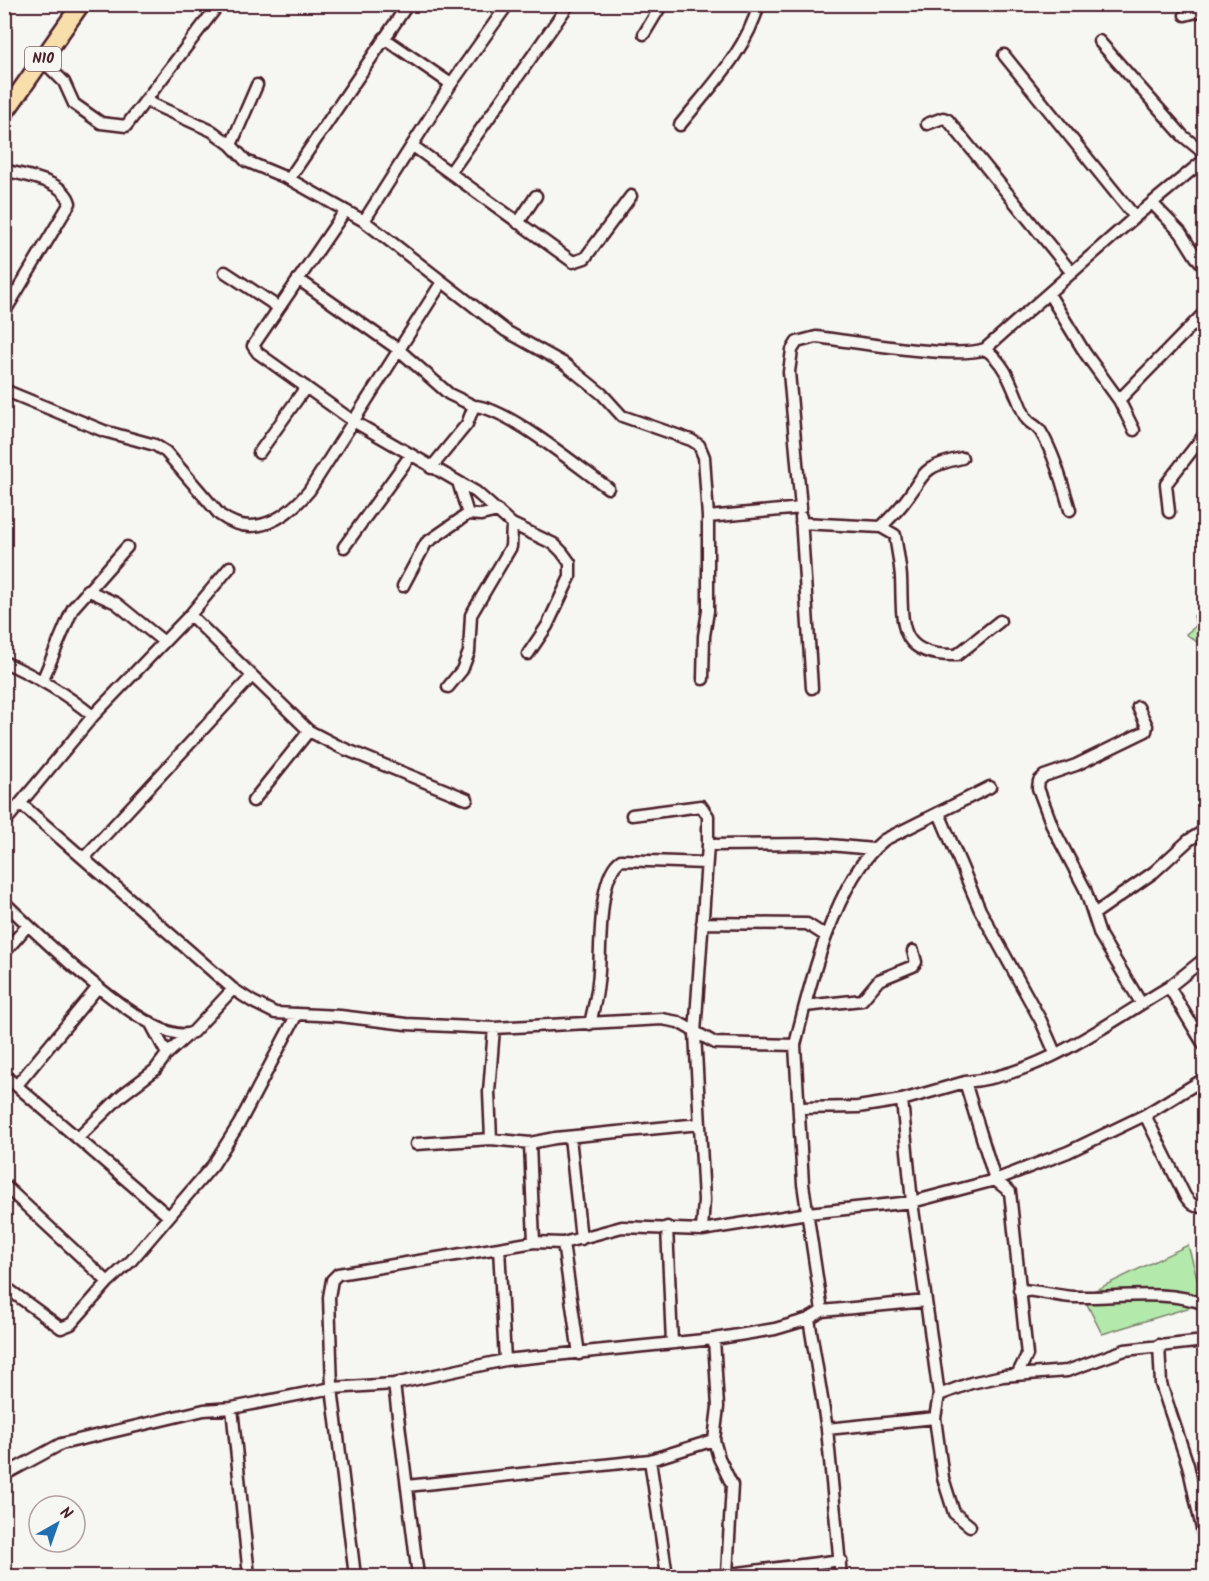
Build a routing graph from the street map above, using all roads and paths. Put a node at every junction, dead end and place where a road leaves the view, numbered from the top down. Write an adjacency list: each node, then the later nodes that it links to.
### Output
1 (81, 4): 14 (highway, N10)
2 (219, 4): 17 (street)
3 (408, 4): 11 (street)
4 (508, 4): 15 (street)
5 (568, 4): 26 (street)
6 (662, 4): 10 (street)
7 (759, 4): 20 (street)
8 (1204, 10): 9 (street)
9 (1185, 15)
10 (644, 34)
11 (384, 38): 15 (street); 27 (street)
12 (1099, 41): 23 (street)
13 (1004, 55): 32 (street)
14 (42, 60): 17 (street); 18 (highway, N10)
15 (451, 84): 22 (street)
16 (257, 86): 21 (street)
17 (146, 101): 21 (street)
18 (4, 114)
19 (927, 124): 37 (street)
20 (680, 125)
21 (231, 144): 27 (street)
22 (413, 146): 26 (street); 33 (street)
23 (1204, 153)
24 (1204, 160): 30 (street)
25 (4, 170): 43 (street)
26 (450, 173): 34 (street)
27 (289, 179): 31 (street)
28 (536, 196): 34 (street)
29 (631, 196): 34 (street)
30 (1152, 203): 32 (street); 35 (street)
31 (345, 211): 33 (street); 38 (street)
32 (1135, 217): 37 (street)
33 (364, 221): 39 (street)
34 (518, 223)
35 (1204, 266)
36 (225, 272): 41 (street)
37 (1072, 273): 40 (street)
38 (298, 279): 41 (street); 45 (street)
39 (442, 282): 45 (street); 64 (street)
40 (1049, 294): 44 (street); 48 (street)
41 (278, 307): 46 (street)
42 (1204, 313): 48 (street)
43 (4, 314)
44 (986, 349): 59 (street); 60 (street)
45 (399, 350): 49 (street); 50 (street)
46 (306, 387): 50 (street); 53 (street)
47 (4, 390): 50 (street)
48 (1119, 400): 51 (street)
49 (474, 406): 56 (street); 58 (street)
50 (353, 421): 54 (street)
51 (1134, 430)
52 (1204, 435): 62 (street)
53 (260, 453)
54 (410, 456): 56 (street); 68 (street)
55 (962, 458): 67 (street)
56 (431, 468): 57 (street)
57 (459, 485): 61 (street); 63 (street)
58 (608, 488)
59 (801, 508): 64 (street); 65 (street)
60 (1070, 510)
61 (498, 512): 63 (street); 66 (street)
62 (1169, 512)
63 (468, 514): 71 (street)
64 (708, 517): 80 (street)
65 (801, 523): 67 (street); 82 (street)
66 (512, 524): 76 (street); 81 (street)
67 (881, 526): 74 (street)
68 (344, 547)
69 (127, 548): 72 (street)
70 (230, 567): 73 (street)
71 (403, 586)
72 (87, 590): 75 (street); 79 (street)
73 (190, 615): 75 (street); 78 (street)
74 (1000, 621)
75 (164, 642): 84 (street)
76 (528, 654)
77 (4, 662): 79 (street)
78 (252, 676): 85 (street); 96 (street)
79 (43, 679): 84 (street)
80 (703, 679)
81 (448, 687)
82 (813, 688)
83 (1138, 707): 99 (street)
84 (93, 716): 89 (street)
85 (309, 730): 87 (street); 88 (street)
86 (990, 787): 90 (street)
87 (467, 799)
88 (253, 801)
89 (21, 804): 92 (street); 96 (street)
90 (939, 813): 95 (street); 119 (street)
91 (632, 815): 94 (street)
92 (4, 823)
93 (1204, 831): 99 (street)
94 (708, 845): 95 (street); 97 (street)
95 (873, 849): 102 (street)
96 (84, 858): 108 (street)
97 (705, 863): 100 (street); 113 (street)
98 (4, 902): 101 (street)
99 (1094, 914): 109 (street)
100 (702, 923): 102 (street); 115 (street)
101 (28, 925): 104 (street); 106 (street)
102 (826, 936): 110 (street)
103 (913, 951): 110 (street)
104 (4, 953)
105 (1204, 959): 107 (street)
106 (98, 987): 112 (street); 124 (street)
107 (1169, 987): 109 (street); 118 (street)
108 (233, 989): 111 (street); 116 (street)
109 (1141, 1003): 119 (street)
110 (805, 1006): 117 (street)
111 (297, 1014): 114 (street); 139 (street)
112 (150, 1022): 116 (street); 120 (street)
113 (590, 1024): 114 (street); 115 (street)
114 (494, 1028): 131 (street)
115 (695, 1033): 117 (street); 128 (street)
116 (188, 1035): 120 (street)
117 (795, 1044): 126 (street)
118 (1204, 1045)
119 (1055, 1053): 123 (street)
120 (167, 1054): 129 (street)
121 (4, 1076): 124 (street)
122 (1204, 1079): 127 (street)
123 (965, 1082): 125 (street); 134 (street)
124 (16, 1085): 129 (street)
125 (903, 1100): 126 (street); 136 (street)
126 (800, 1108): 138 (street)
127 (1145, 1116): 134 (street); 137 (street)
128 (700, 1124): 130 (street); 141 (street)
129 (79, 1137): 139 (street)
130 (570, 1137): 132 (street); 142 (street)
131 (491, 1139): 132 (street); 133 (street)
132 (530, 1143): 143 (street)
133 (416, 1144)
134 (994, 1180): 136 (street); 148 (street)
135 (4, 1185): 146 (street)
136 (912, 1202): 138 (street); 149 (street)
137 (1204, 1206)
138 (808, 1213): 141 (street); 151 (street)
139 (167, 1215): 146 (street)
140 (667, 1227): 141 (street); 142 (street); 155 (street)
141 (702, 1230)
142 (582, 1239): 144 (street)
143 (534, 1242): 144 (street); 145 (street)
144 (563, 1243): 157 (street)
145 (500, 1248): 159 (street); 163 (street)
146 (108, 1282): 147 (street)
147 (4, 1286)
148 (1019, 1290): 150 (street); 158 (street)
149 (926, 1301): 151 (street); 164 (street)
150 (1204, 1304)
151 (822, 1311): 152 (street)
152 (809, 1319): 153 (street); 167 (street)
153 (714, 1339): 155 (street); 168 (street)
154 (1204, 1341): 156 (street)
155 (672, 1342): 157 (street)
156 (1159, 1346): 160 (street); 173 (street)
157 (579, 1354): 159 (street)
158 (1027, 1355): 160 (street); 161 (street)
159 (504, 1360): 162 (street)
160 (1044, 1373): 161 (street)
161 (1017, 1375): 164 (street)
162 (394, 1384): 163 (street); 171 (street)
163 (332, 1388): 165 (street); 177 (street)
164 (939, 1395): 166 (street)
165 (232, 1408): 170 (street); 176 (street)
166 (935, 1418): 167 (street); 172 (street)
167 (827, 1430): 174 (street)
168 (714, 1440): 169 (street); 175 (street)
169 (650, 1460): 171 (street); 179 (street)
170 (4, 1475)
171 (407, 1486): 178 (street)
172 (969, 1526)
173 (1204, 1538)
174 (841, 1560): 175 (street); 181 (street)
175 (727, 1574): 180 (street)
176 (247, 1576)
177 (355, 1576)
178 (418, 1576)
179 (667, 1576)
180 (715, 1576)
181 (841, 1576)

